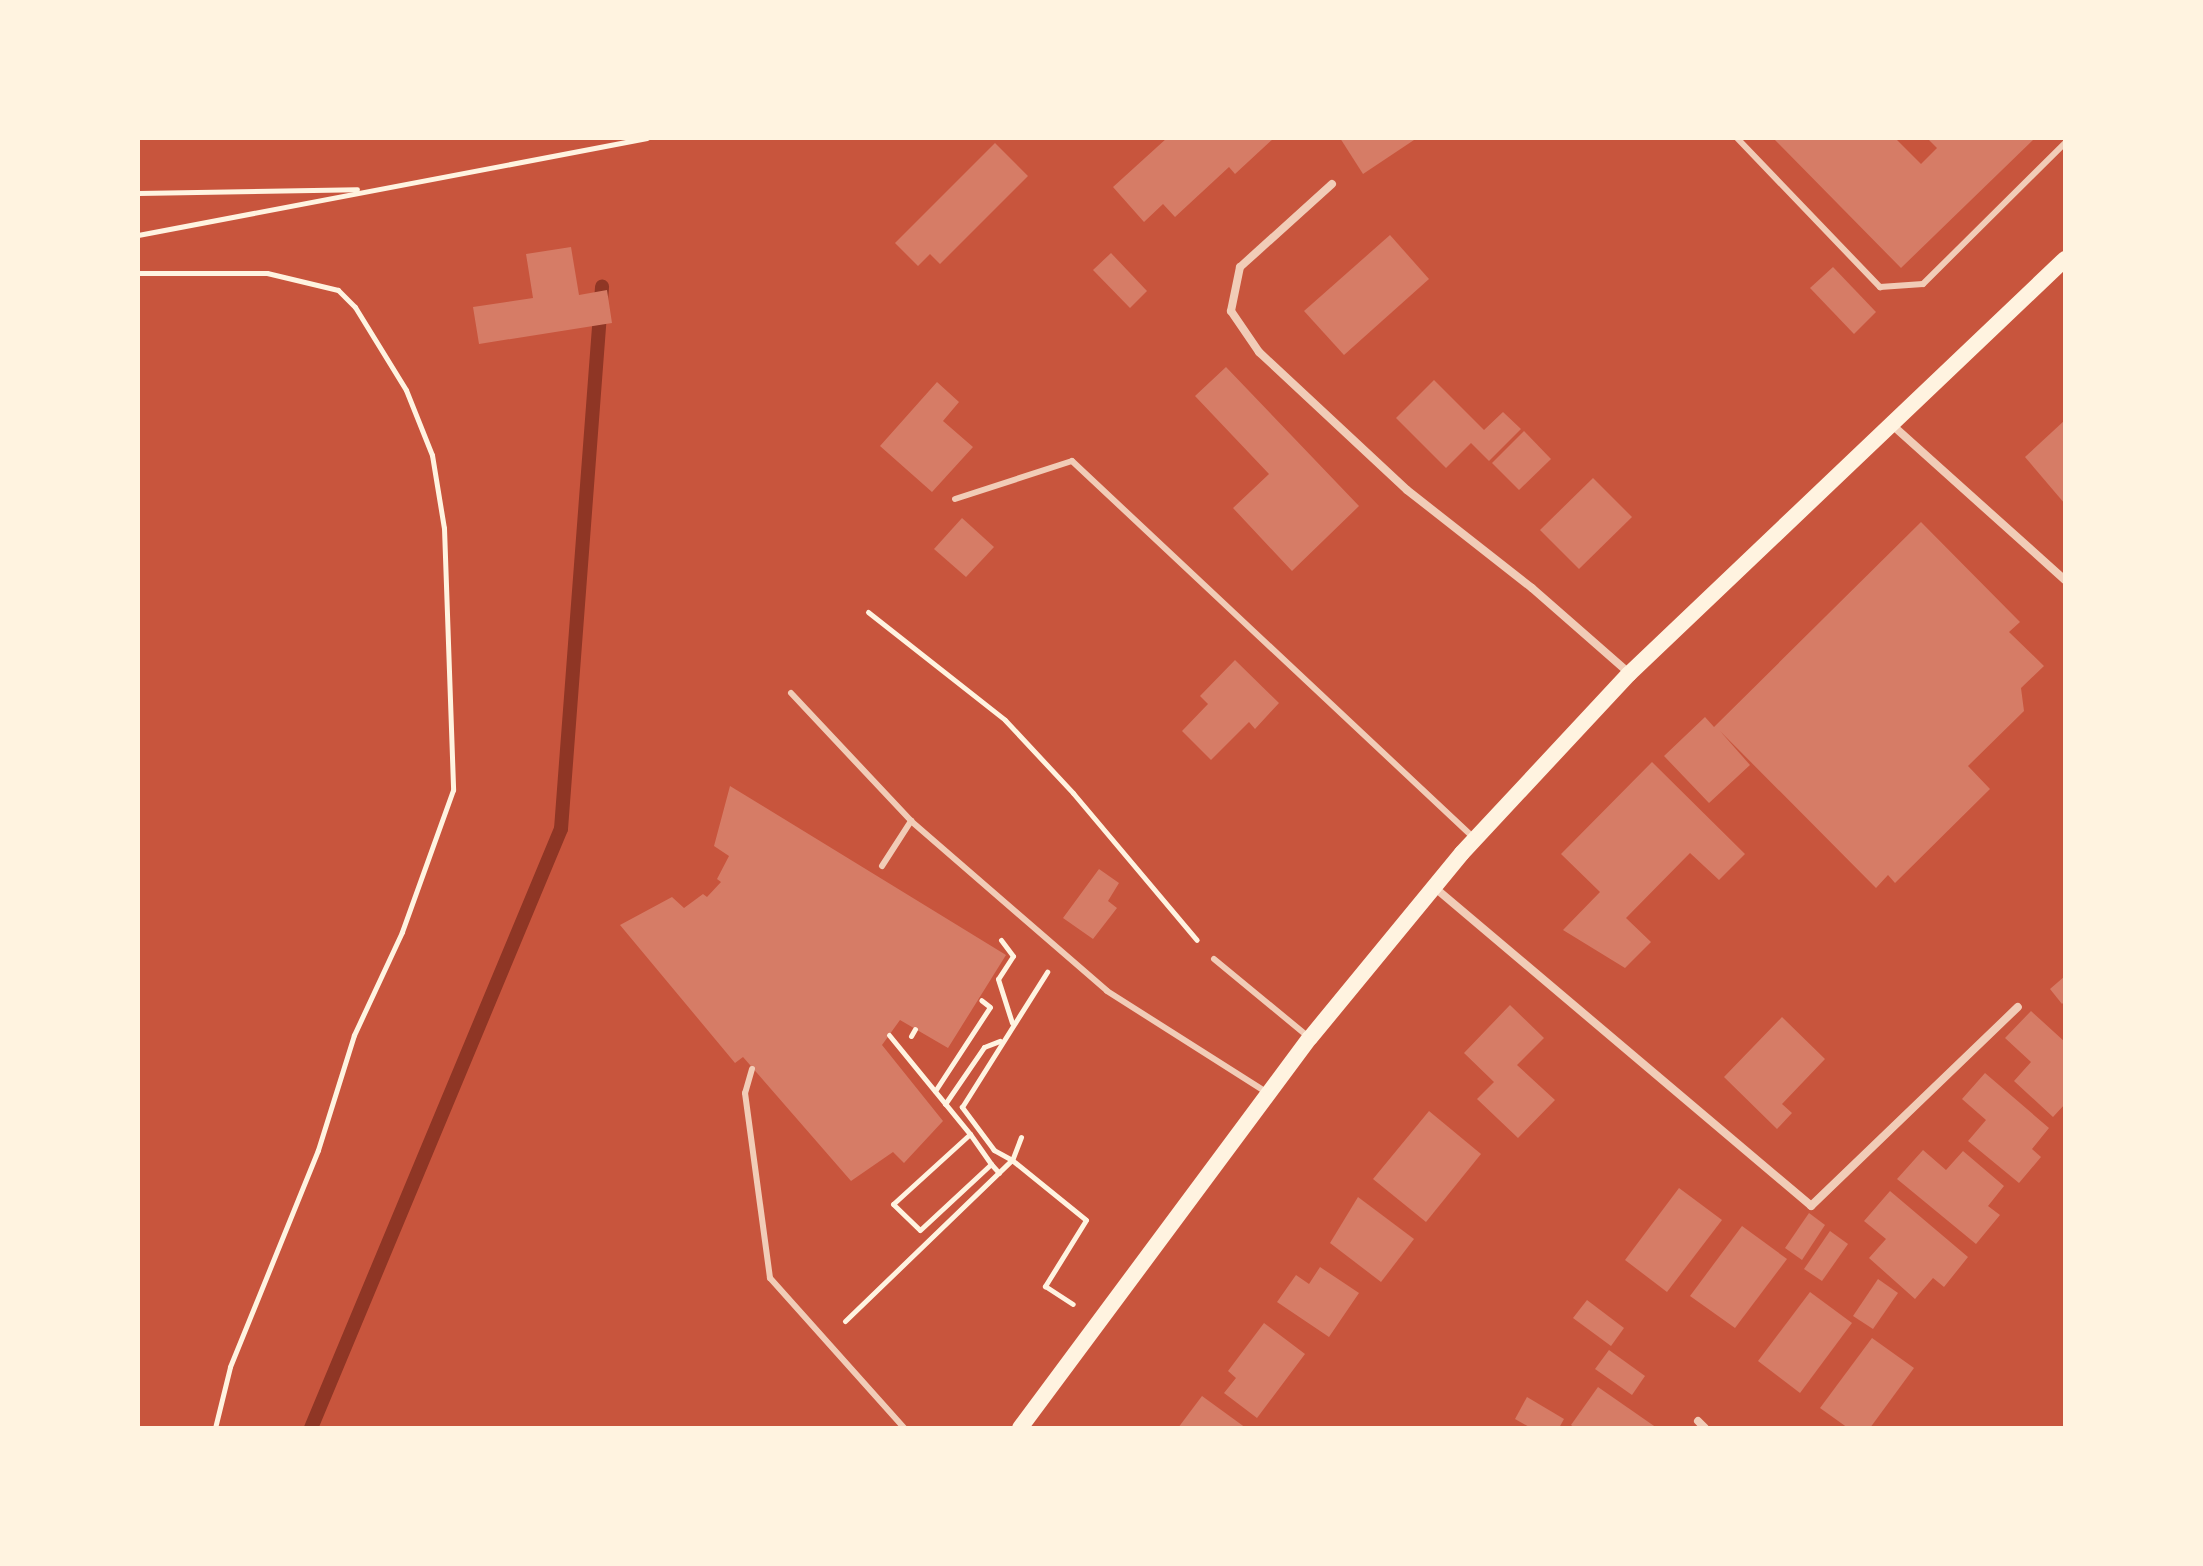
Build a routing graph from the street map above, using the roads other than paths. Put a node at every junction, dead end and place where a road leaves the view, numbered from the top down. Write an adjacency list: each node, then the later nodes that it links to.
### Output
1 (1737, 138): 2 (lane)
2 (2065, 143)
3 (1332, 184): 8 (street)
4 (2065, 259): 5 (main road)
5 (1889, 422): 7 (street); 8 (main road)
6 (955, 499): 11 (lane)
7 (2065, 580)
8 (1629, 674): 11 (main road)
9 (791, 693): 10 (lane)
10 (911, 821): 12 (lane); 18 (lane)
11 (1476, 839): 13 (main road)
12 (882, 866)
13 (1434, 887): 15 (street); 16 (main road)
14 (1214, 959): 16 (lane)
15 (2018, 1007)
16 (1310, 1038): 18 (main road)
17 (752, 1069): 19 (lane)
18 (1268, 1093): 20 (main road)
19 (904, 1428)
20 (1020, 1428)

